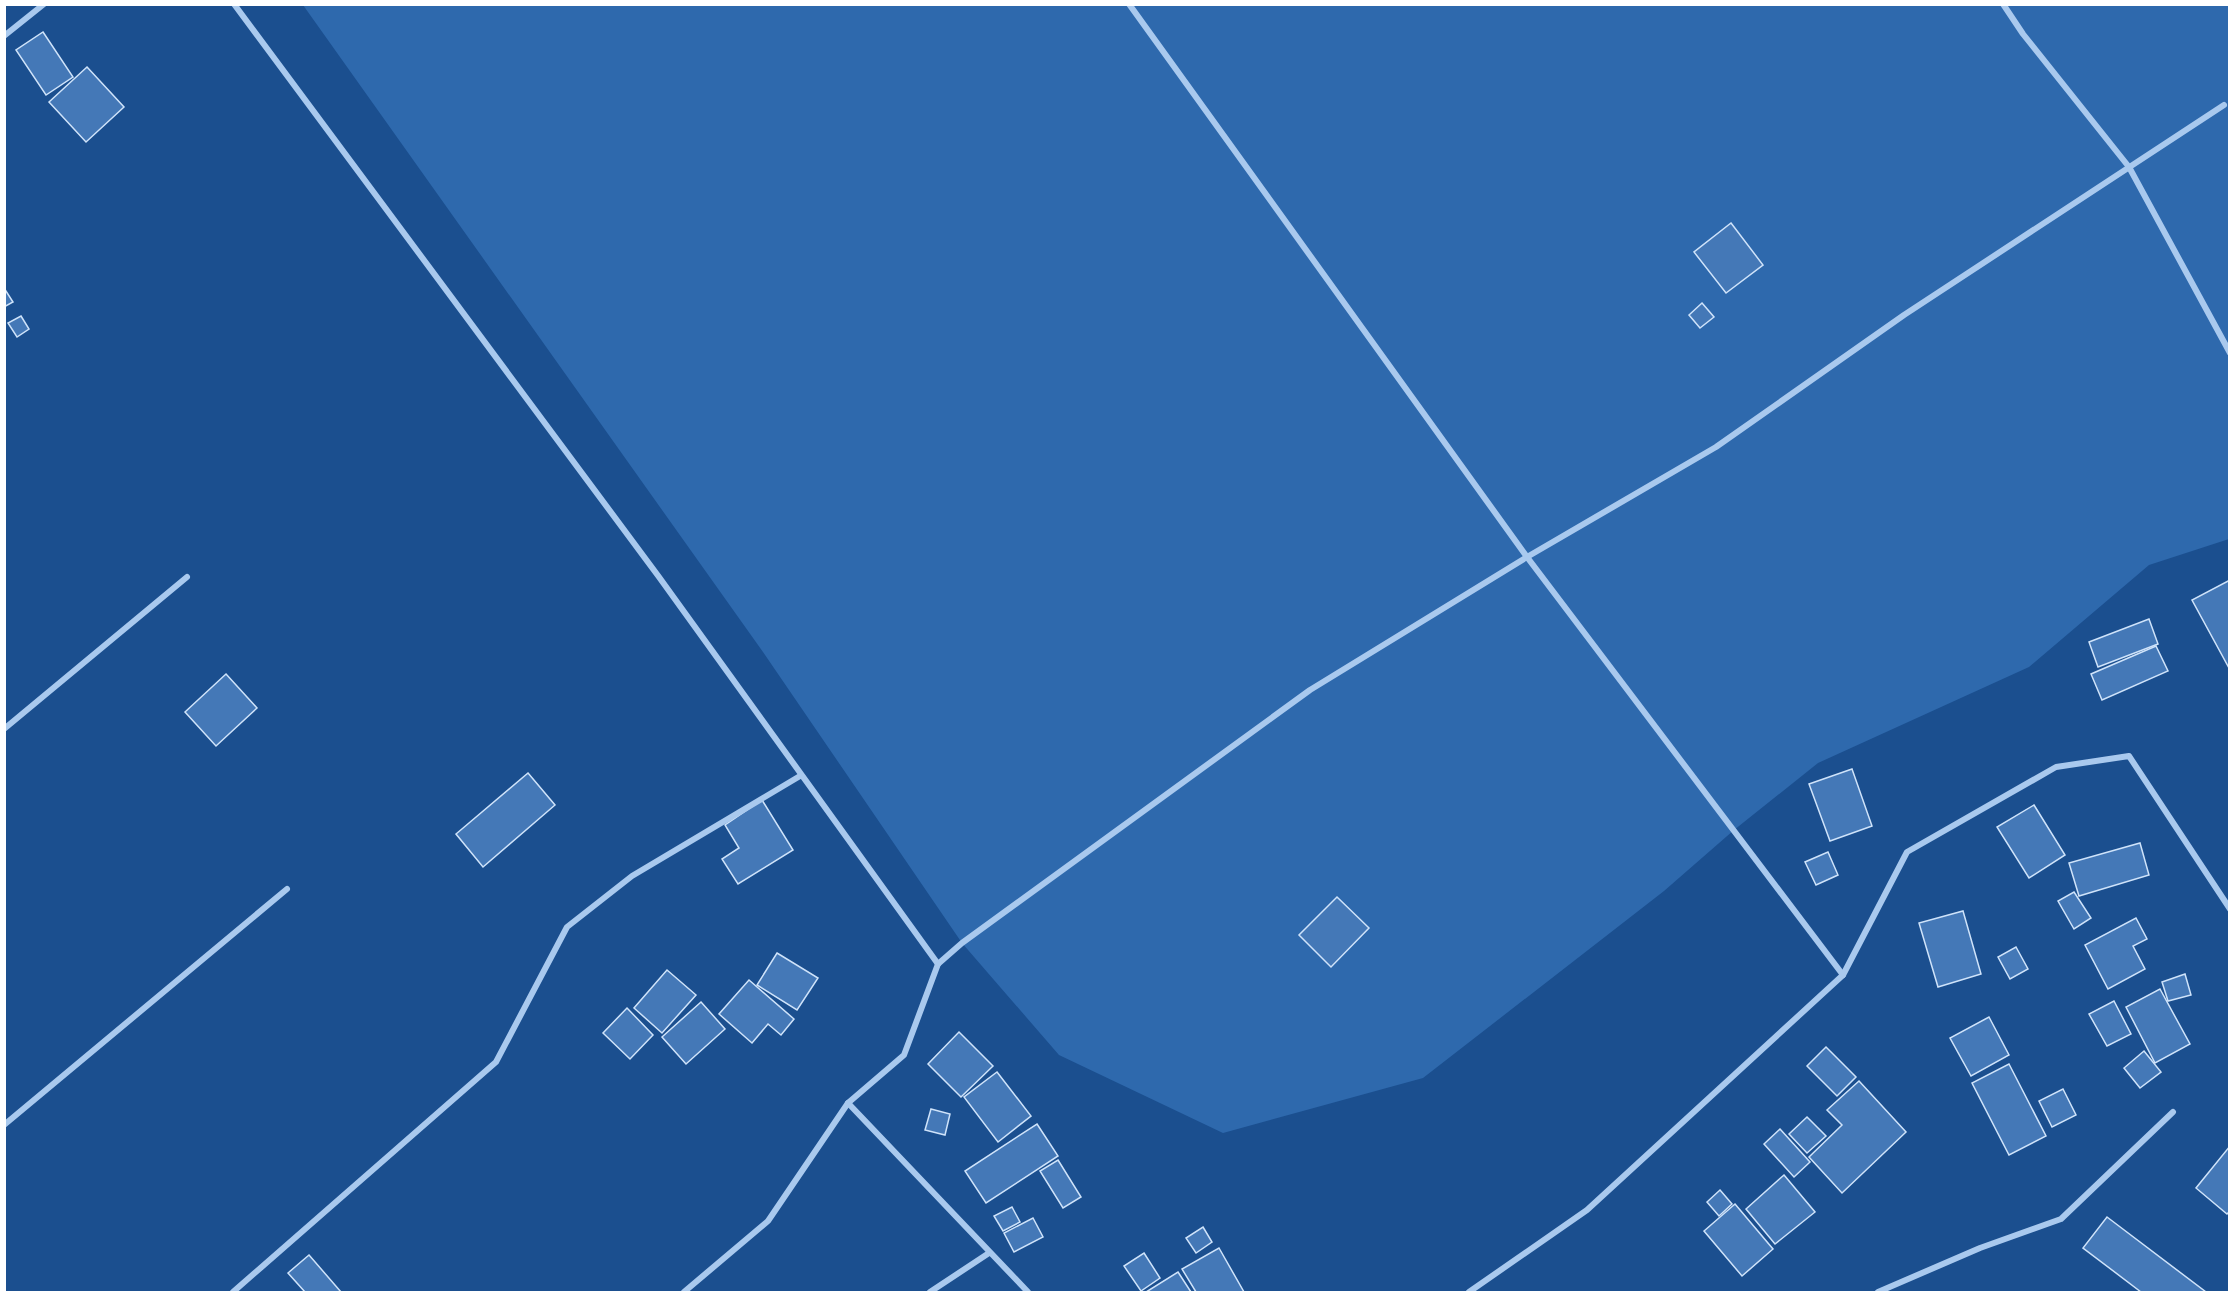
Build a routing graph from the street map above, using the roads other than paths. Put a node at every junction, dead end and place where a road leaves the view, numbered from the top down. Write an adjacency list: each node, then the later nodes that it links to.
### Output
1 (44, 4): 5 (street)
2 (234, 4): 12 (street)
3 (1128, 4): 9 (street)
4 (2003, 4): 7 (street)
5 (4, 36)
6 (2224, 105): 7 (street)
7 (2129, 167): 8 (street); 9 (street)
8 (2229, 353)
9 (1527, 557): 15 (street); 16 (street)
10 (187, 578): 11 (street)
11 (4, 729)
12 (800, 776): 15 (street); 21 (street)
13 (287, 888): 19 (street)
14 (2229, 909): 16 (street)
15 (938, 963): 17 (street)
16 (1842, 975): 25 (street)
17 (848, 1103): 20 (street); 22 (street)
18 (2173, 1112): 26 (street)
19 (4, 1125)
20 (989, 1252): 23 (street); 24 (street)
21 (233, 1293)
22 (684, 1293)
23 (930, 1293)
24 (1028, 1293)
25 (1469, 1293)
26 (1878, 1293)

